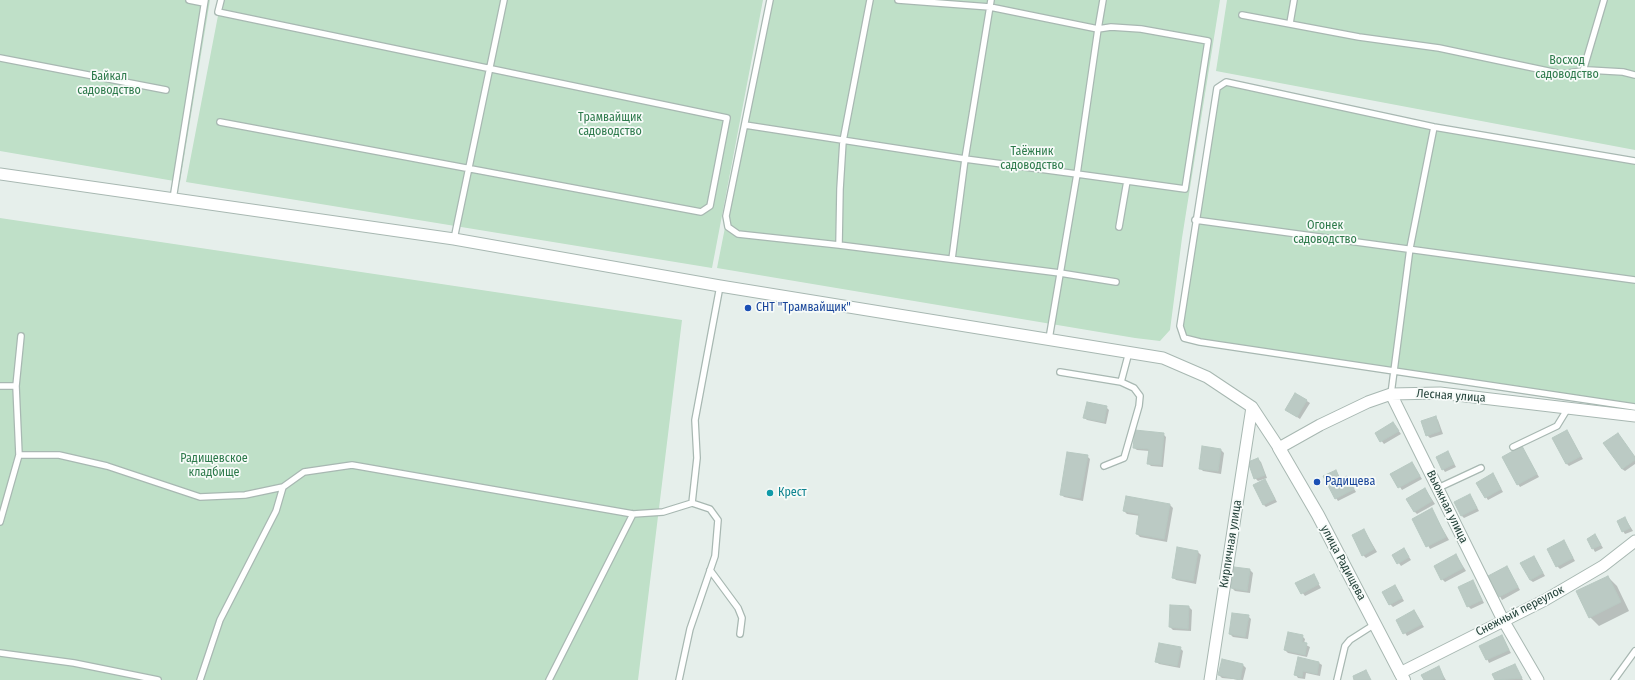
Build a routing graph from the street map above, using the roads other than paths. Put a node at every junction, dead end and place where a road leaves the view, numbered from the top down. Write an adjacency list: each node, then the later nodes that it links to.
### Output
1 (188, 0): 11 (lane)
2 (220, 0): 17 (lane)
3 (504, 0): 17 (lane)
4 (770, 0): 22 (lane)
5 (870, 0): 24 (lane)
6 (898, 0): 12 (lane)
7 (992, 0): 12 (lane)
8 (1103, 0): 15 (lane)
9 (1294, 0): 14 (lane)
10 (1604, 0): 18 (lane)
11 (204, 2): 31 (lane)
12 (990, 7): 15 (lane); 25 (lane)
13 (1242, 15): 14 (lane)
14 (1290, 23): 18 (lane)
15 (1098, 29): 29 (lane); 30 (lane)
16 (0, 58): 20 (lane)
17 (489, 68): 27 (lane); 27 (lane)
18 (1583, 71): 19 (lane)
19 (1635, 75)
20 (166, 90)
21 (220, 122): 27 (lane)
22 (745, 125): 24 (lane); 35 (lane)
23 (1434, 126): 26 (lane); 32 (lane); 36 (lane)
24 (843, 141): 25 (lane); 35 (lane)
25 (965, 159): 29 (lane); 37 (lane)
26 (1635, 161)
27 (468, 167): 34 (lane)
28 (0, 174): 31 (street)
29 (1077, 174): 30 (lane); 38 (lane)
30 (1127, 181): 33 (lane)
31 (173, 199): 34 (street)
32 (1195, 220): 36 (lane); 46 (lane)
33 (1119, 227)
34 (454, 238): 41 (street)
35 (839, 244): 37 (lane)
36 (1410, 248): 39 (lane); 46 (lane)
37 (952, 259): 38 (lane)
38 (1060, 273): 40 (lane); 43 (lane)
39 (1635, 280)
40 (1116, 282)
41 (720, 286): 43 (street); 62 (lane)
42 (21, 336): 49 (lane)
43 (1049, 339): 44 (street)
44 (1129, 352): 47 (lane); 52 (street)
45 (1060, 372): 47 (lane)
46 (1394, 372): 50 (lane); 51 (lane)
47 (1121, 382): 58 (lane)
48 (0, 386): 49 (lane)
49 (16, 386): 57 (lane)
50 (1391, 394): 53 (street, Лесная улица); 56 (street, Лесная улица); 61 (street, Вьюжная улица)
51 (1635, 406)
52 (1252, 408): 56 (street); 77 (street, Кирпичная улица)
53 (1568, 408): 54 (street, Лесная улица); 55 (lane)
54 (1635, 416)
55 (1513, 447)
56 (1279, 448): 68 (street, улица Радищева)
57 (19, 455): 60 (lane); 64 (lane)
58 (1104, 466)
59 (1482, 468): 61 (lane)
60 (283, 487): 63 (lane); 74 (lane)
61 (1438, 488): 67 (street, Вьюжная улица)
62 (692, 502): 63 (lane); 66 (lane)
63 (632, 514): 75 (lane)
64 (0, 522)
65 (1635, 541): 67 (street, Снежный переулок)
66 (710, 570): 69 (lane); 76 (lane)
67 (1503, 620): 72 (street, Снежный переулок); 79 (street, Вьюжная улица)
68 (1375, 624): 72 (street, улица Радищева); 78 (lane)
69 (740, 634)
70 (1635, 651): 80 (lane)
71 (0, 653): 73 (lane)
72 (1402, 677)
73 (158, 680)
74 (200, 680)
75 (549, 680)
76 (679, 680)
77 (1210, 680)
78 (1337, 680)
79 (1538, 680)
80 (1614, 680)

